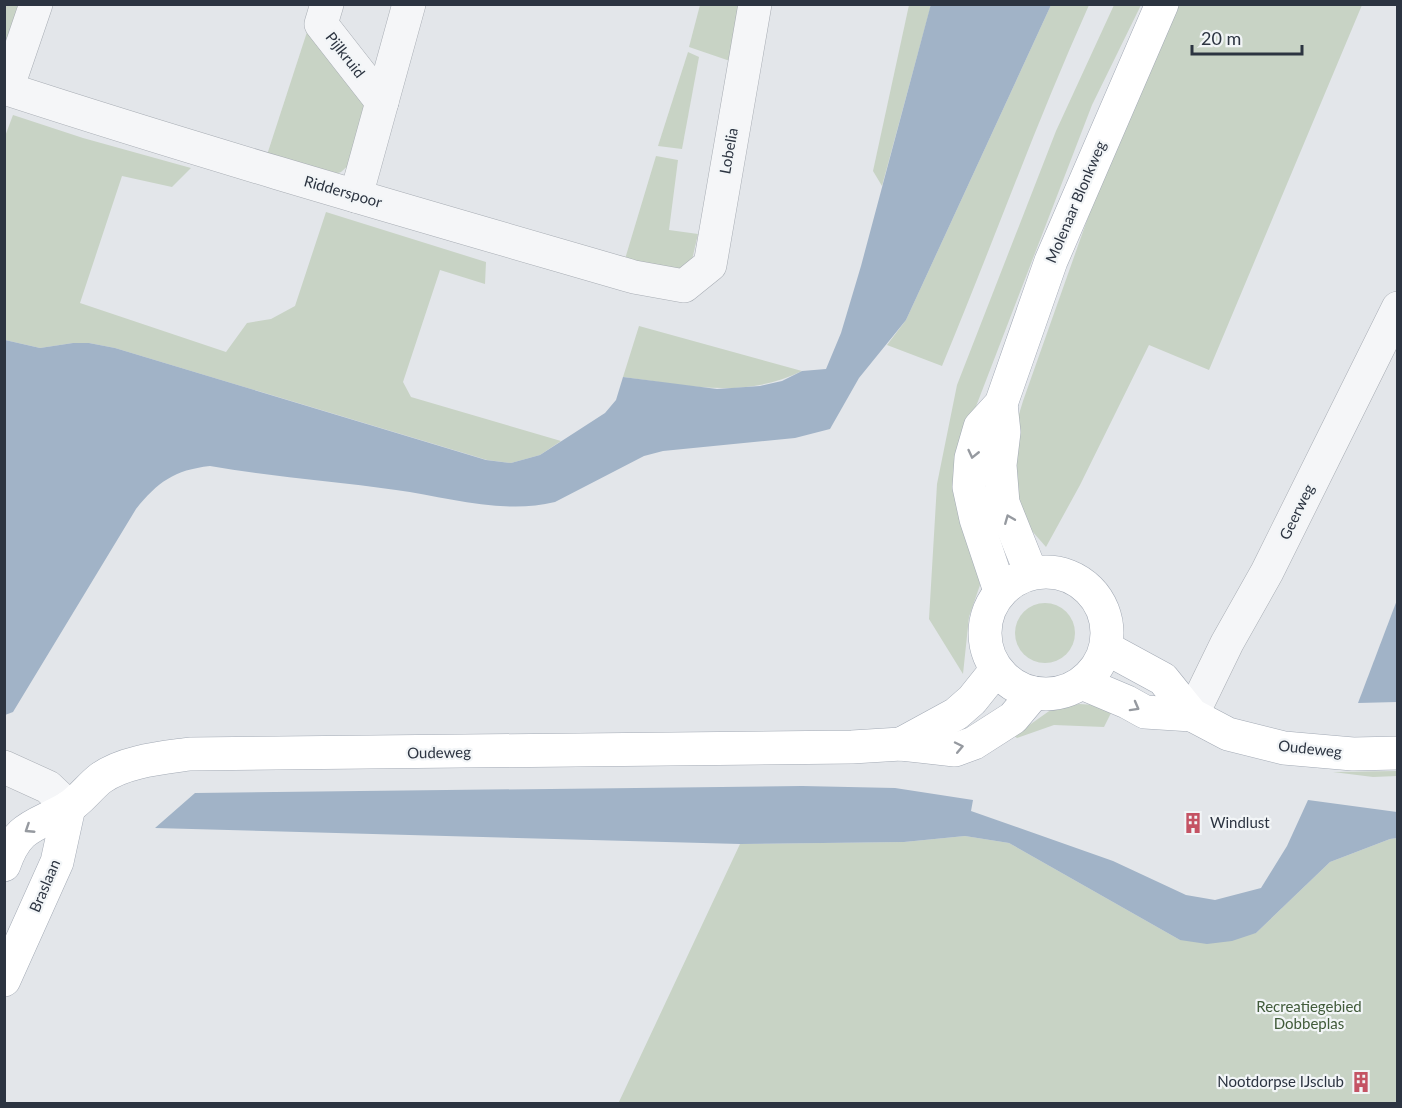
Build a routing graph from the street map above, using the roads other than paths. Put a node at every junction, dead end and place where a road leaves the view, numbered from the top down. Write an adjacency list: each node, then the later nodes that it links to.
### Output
1 (36, 4): 6 (street)
2 (327, 4): 7 (street, Pijlkruid)
3 (409, 4): 7 (street, Pijlkruid)
4 (755, 4): 9 (street, Lobelia)
5 (1162, 4): 11 (main road, Molenaar Blonkweg)
6 (6, 89): 8 (street, Ridderspoor)
7 (382, 102): 8 (street, Pijlkruid)
8 (356, 196): 9 (street, Ridderspoor)
9 (684, 286)
10 (1398, 308): 18 (street, Geerweg)
11 (1000, 404): 12 (main road, Molenaar Blonkweg, one-way to 11); 13 (main road, Molenaar Blonkweg, one-way to 13)
12 (1031, 573): 13 (main road); 14 (main road)
13 (1000, 591): 15 (main road)
14 (1106, 648): 16 (main road); 18 (main road, Oudeweg)
15 (996, 670): 17 (main road); 19 (main road, Oudeweg)
16 (1082, 683): 17 (main road); 18 (main road, Oudeweg, one-way to 18)
17 (1034, 693): 19 (main road, Oudeweg, one-way to 17)
18 (1192, 715): 20 (main road, Oudeweg)
19 (901, 744): 22 (main road, Oudeweg)
20 (1398, 753)
21 (4, 767): 22 (street)
22 (69, 807): 23 (main road, one-way to 23); 24 (main road, Braslaan)
23 (4, 865)
24 (4, 980)

